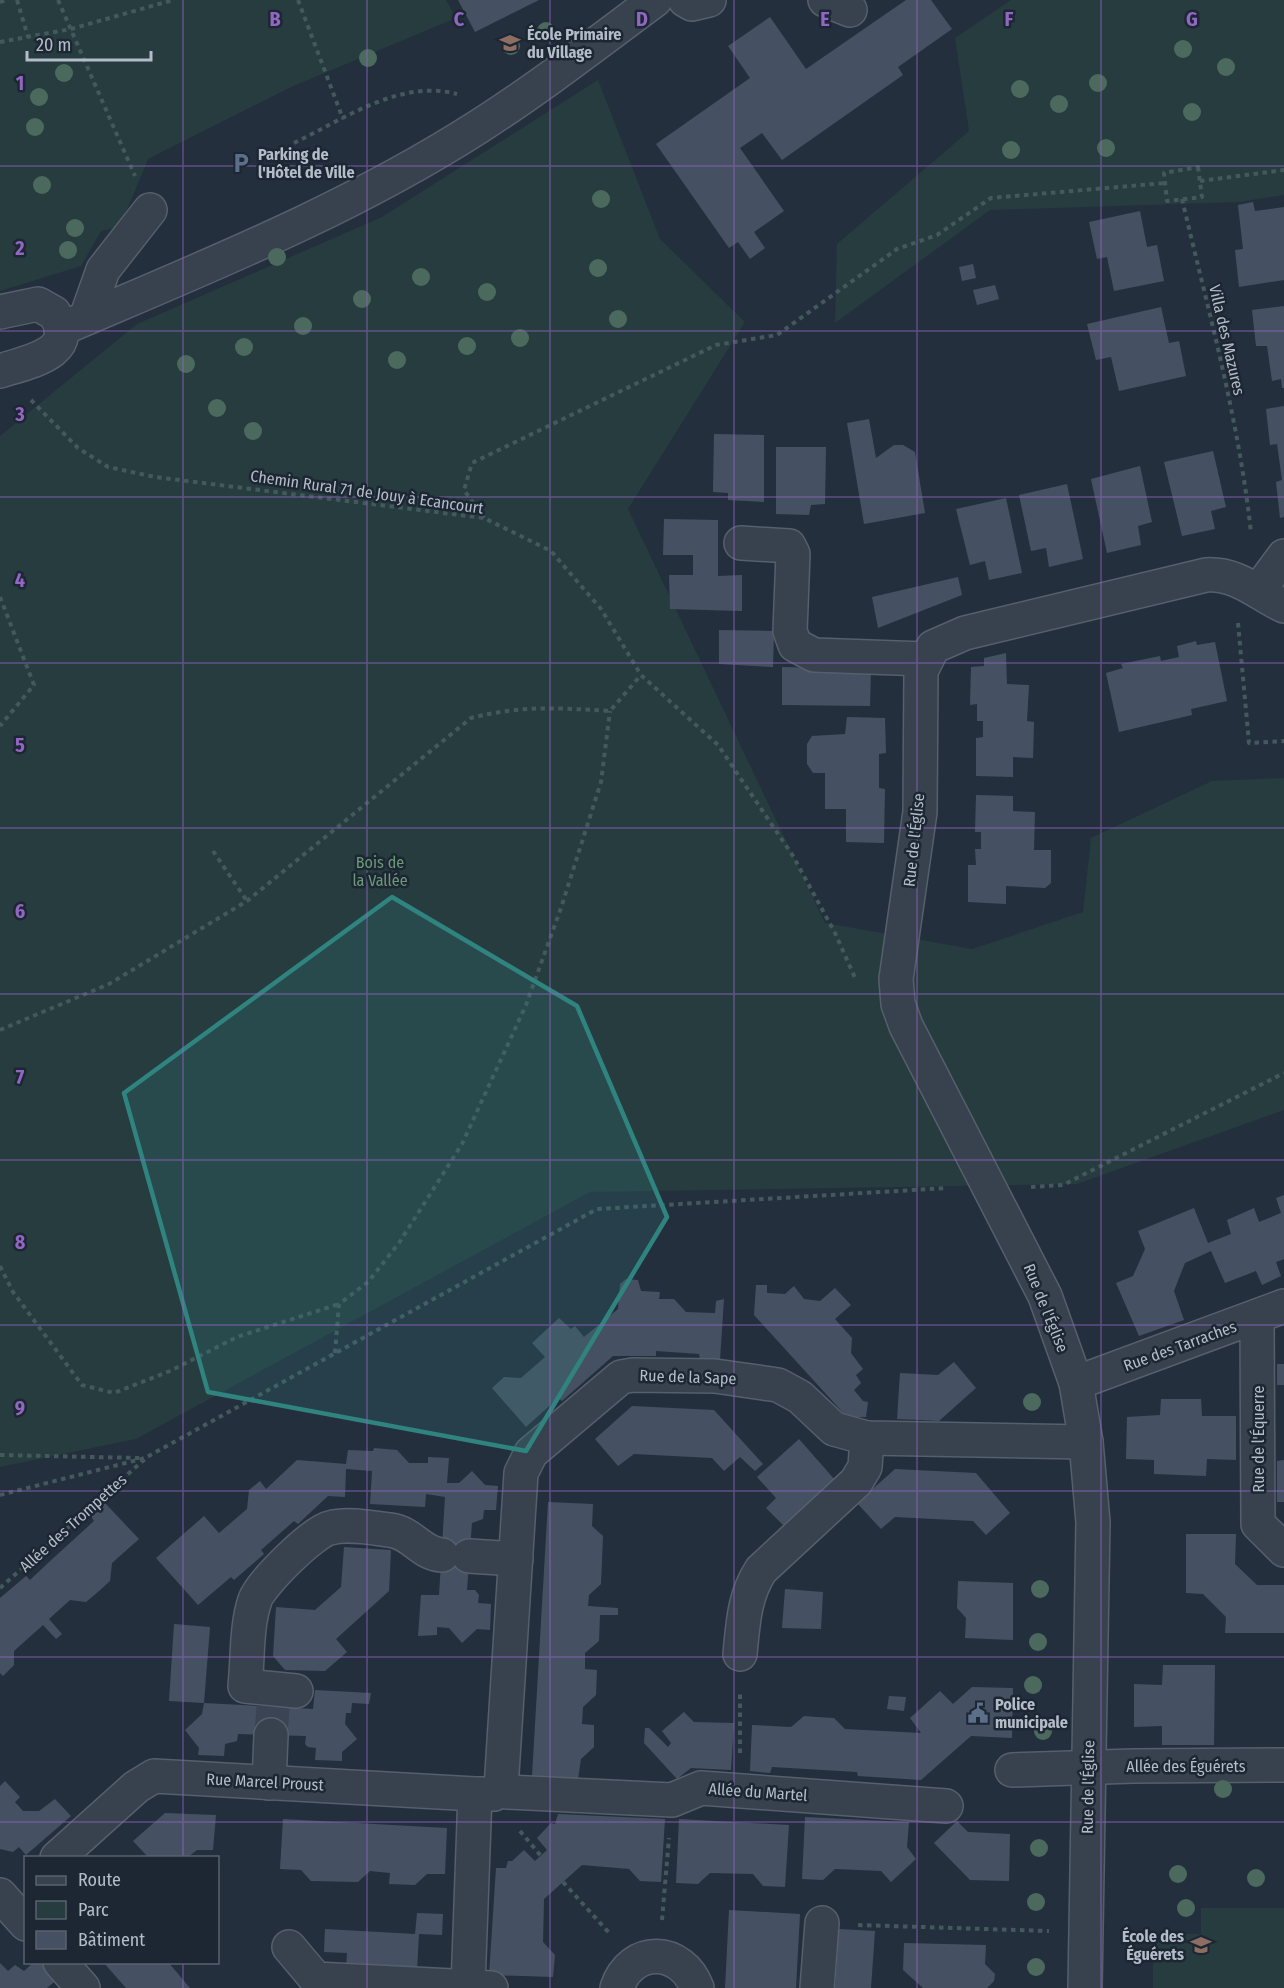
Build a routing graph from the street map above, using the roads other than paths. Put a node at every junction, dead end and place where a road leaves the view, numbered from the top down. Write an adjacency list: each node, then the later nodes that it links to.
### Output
1 (655, 0): 6 (street)
2 (685, 0): 3 (street)
3 (709, 0)
4 (150, 210): 6 (street)
5 (0, 312): 6 (street)
6 (74, 323): 7 (street)
7 (0, 371)
8 (741, 543): 11 (street)
9 (1284, 556): 10 (street)
10 (1271, 598): 11 (street)
11 (925, 659): 13 (street, Rue de l'Église)
12 (1270, 1312): 13 (street, Rue des Tarraches); 16 (street, Rue de l'Équerre)
13 (1076, 1383): 15 (street, Rue de l'Église)
14 (867, 1438): 15 (street, Rue de la Sape); 17 (street, Rue de la Sape); 18 (street)
15 (1086, 1442): 20 (street, Rue de l'Église)
16 (1284, 1550)
17 (516, 1559): 22 (street); 23 (street, Rue de la Sape)
18 (740, 1654)
19 (1284, 1765): 20 (street, Allée des Éguérets)
20 (1089, 1767): 21 (street); 34 (street, Rue de l'Église)
21 (1012, 1770)
22 (269, 1783): 23 (street, Rue Marcel Proust); 25 (street, Rue Marcel Proust)
23 (488, 1792): 24 (street, Allée du Martel); 30 (street, Rue de la Sape)
24 (946, 1806)
25 (58, 1856)
26 (822, 1923): 33 (street)
27 (289, 1947): 30 (street)
28 (62, 1964): 31 (street)
29 (637, 1969): 32 (street)
30 (480, 1987)
31 (83, 1988)
32 (697, 1988)
33 (818, 1988)
34 (1085, 1988)

